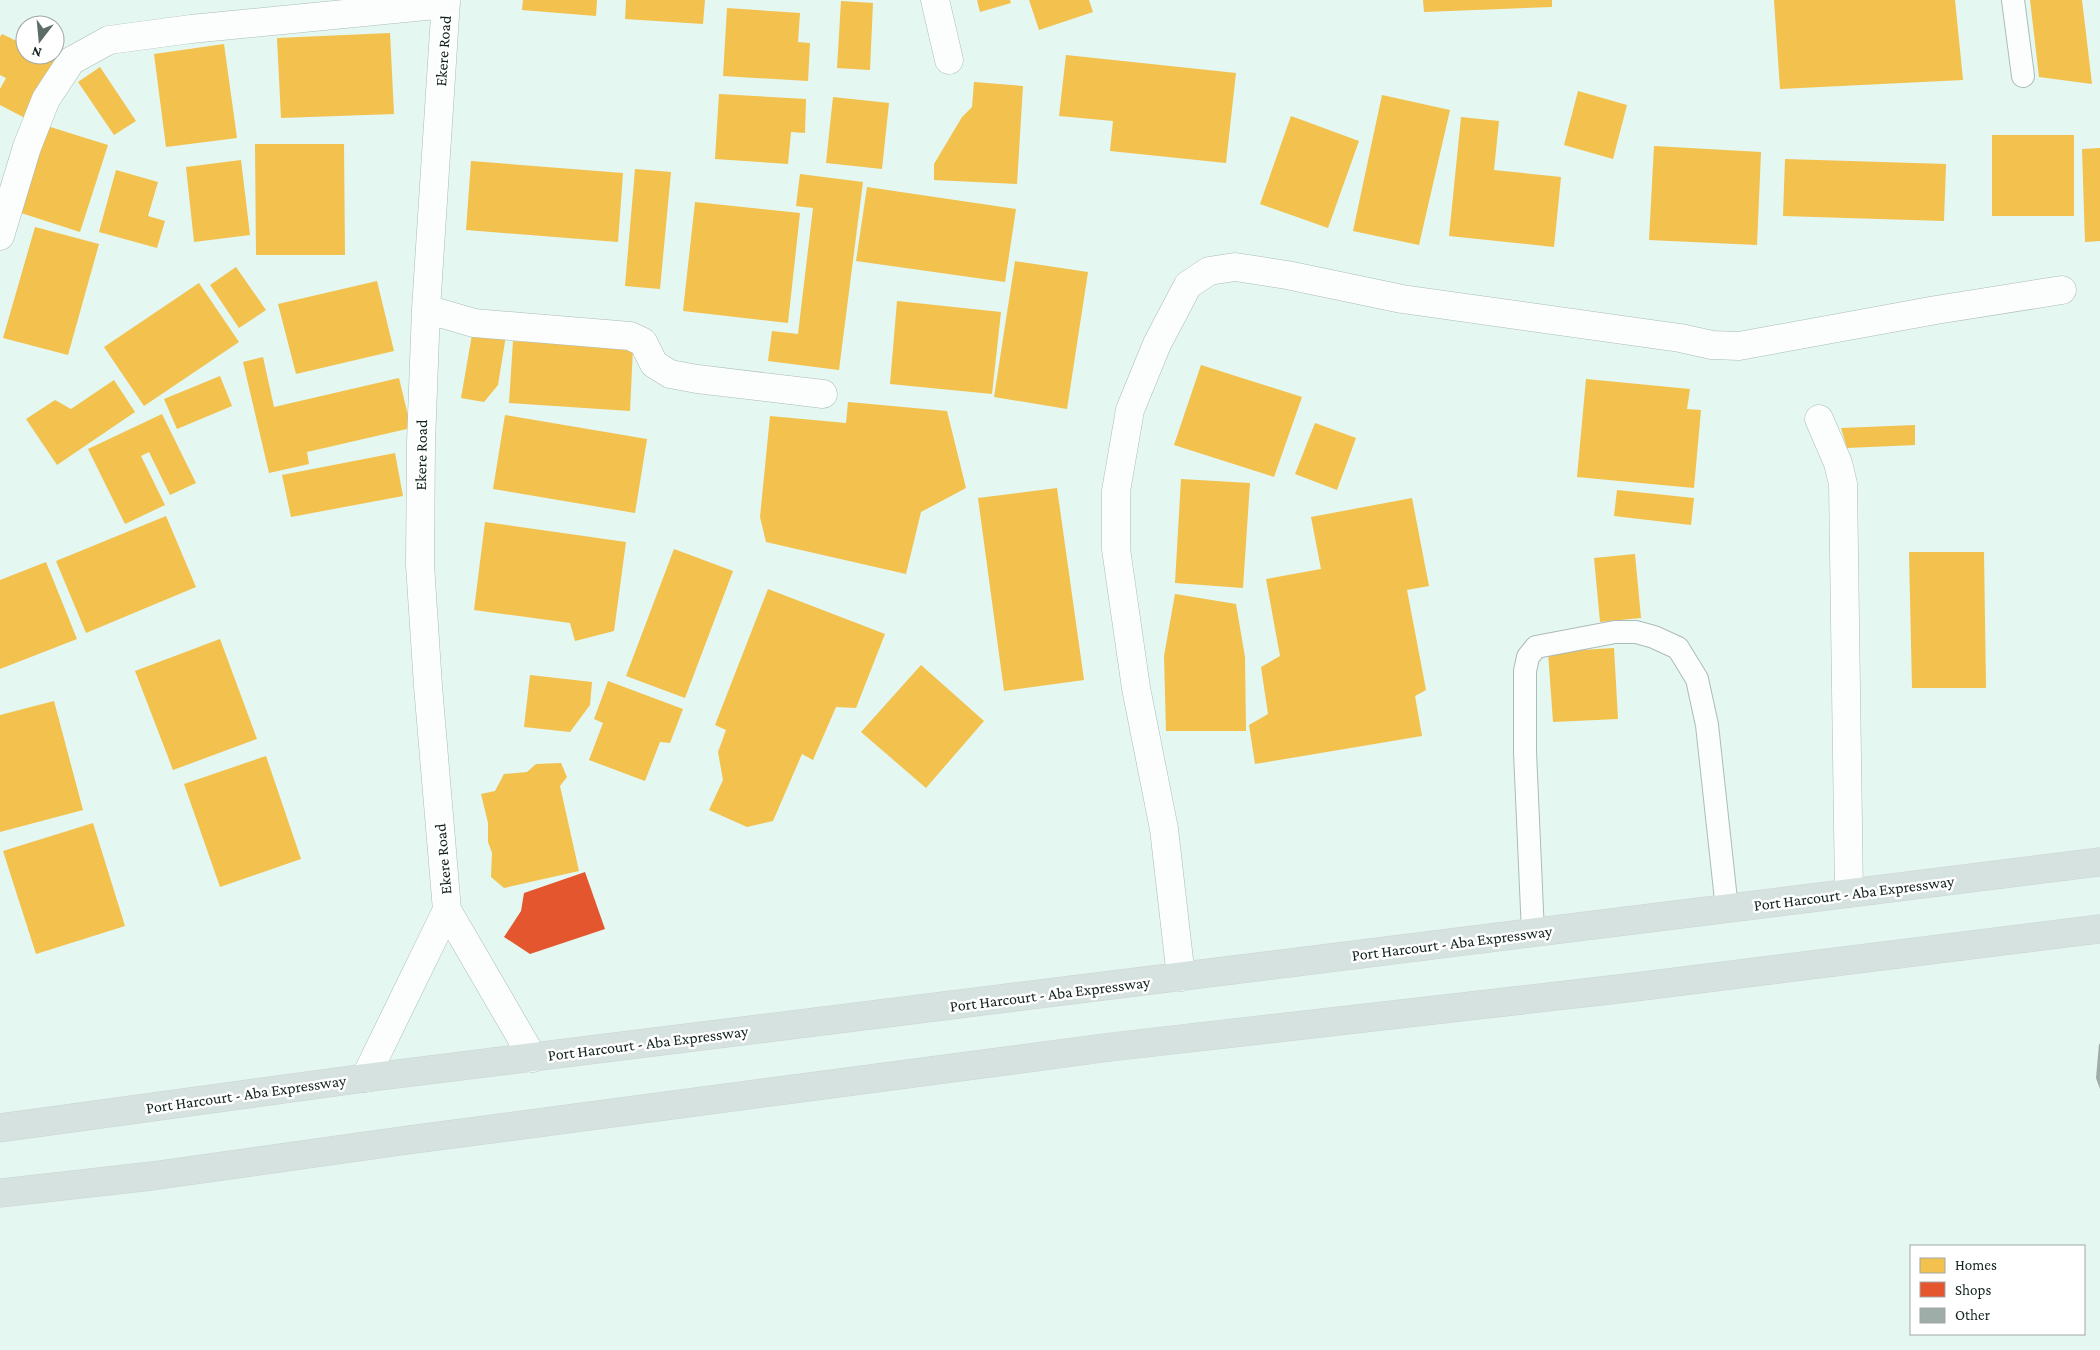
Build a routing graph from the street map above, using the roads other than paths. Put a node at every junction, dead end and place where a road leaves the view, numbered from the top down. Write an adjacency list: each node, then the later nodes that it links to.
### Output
1 (935, 0): 4 (street)
2 (2013, 0): 5 (lane)
3 (446, 2): 6 (street); 8 (street, Ekere Road)
4 (949, 60)
5 (2023, 76)
6 (0, 236)
7 (2062, 290): 17 (street)
8 (426, 309): 9 (street); 14 (street, Ekere Road)
9 (823, 394)
10 (1819, 419): 12 (street)
11 (2100, 862): 12 (highway, Port Harcourt - Aba Expressway)
12 (1849, 894): 13 (highway, Port Harcourt - Aba Expressway)
13 (1727, 909): 16 (highway, Port Harcourt - Aba Expressway); 16 (lane)
14 (447, 910): 18 (street, Ekere Road); 19 (street, Ekere Road)
15 (2100, 929): 21 (highway)
16 (1533, 933): 17 (highway, Port Harcourt - Aba Expressway)
17 (1182, 977): 18 (highway, Port Harcourt - Aba Expressway)
18 (533, 1058): 19 (highway, Port Harcourt - Aba Expressway)
19 (365, 1078): 20 (highway, Port Harcourt - Aba Expressway)
20 (0, 1128)
21 (0, 1193)

